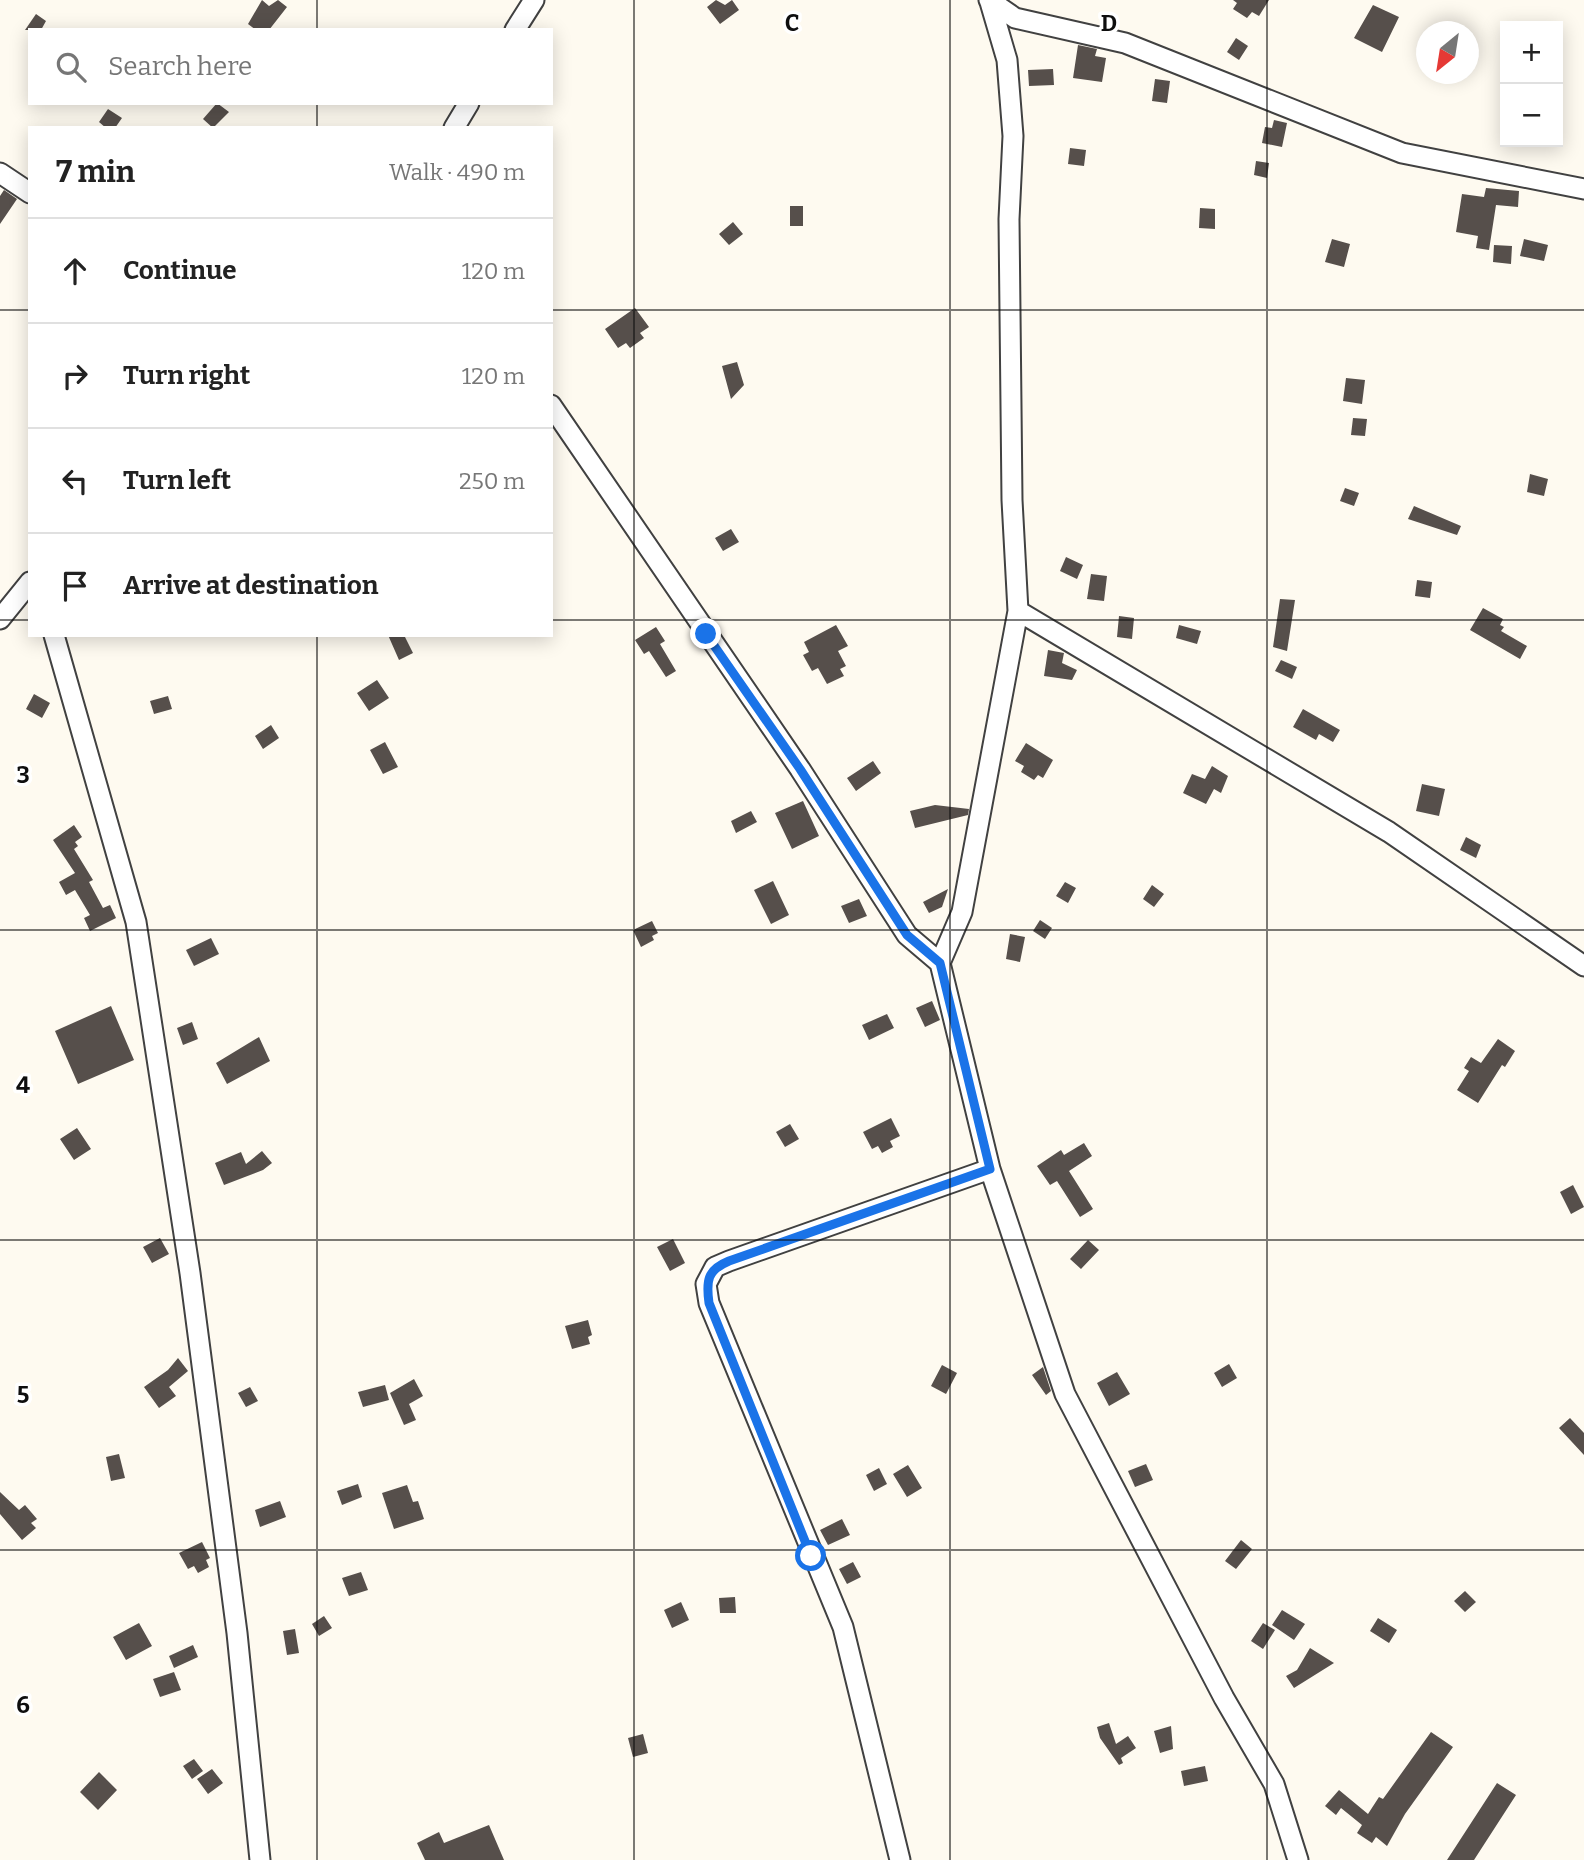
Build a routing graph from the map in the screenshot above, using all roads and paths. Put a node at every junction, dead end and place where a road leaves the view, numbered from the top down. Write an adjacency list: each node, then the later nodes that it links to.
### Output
1 (534, 0): 3 (street)
2 (990, 1): 7 (street); 11 (street)
3 (516, 28)
4 (468, 105): 5 (street)
5 (455, 126)
6 (0, 173): 8 (street)
7 (1584, 189)
8 (28, 192)
9 (553, 408): 14 (street)
10 (28, 584): 12 (street)
11 (1018, 611): 14 (street); 15 (street)
12 (0, 619)
13 (55, 637): 17 (street)
14 (940, 963): 16 (street)
15 (1584, 966)
16 (990, 1169): 18 (street); 19 (street)
17 (260, 1860)
18 (900, 1860)
19 (1298, 1860)

